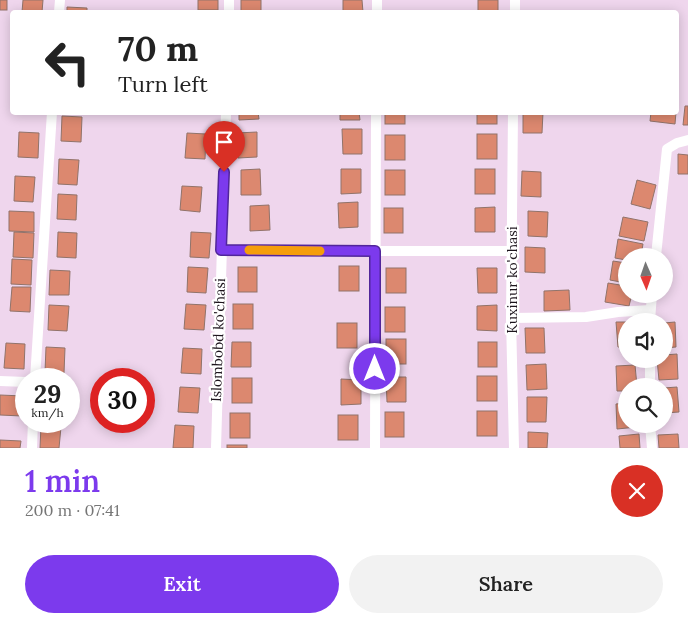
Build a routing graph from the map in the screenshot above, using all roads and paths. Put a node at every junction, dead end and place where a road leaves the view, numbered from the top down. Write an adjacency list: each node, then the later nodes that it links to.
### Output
1 (52, 115): 13 (street)
2 (226, 115): 7 (street, Islombobd ko'chasi)
3 (376, 115): 8 (street)
4 (513, 115): 9 (street, Kuxinur ko'chasi)
5 (688, 140): 6 (street)
6 (657, 248)
7 (221, 250): 8 (street); 19 (street, Islombobd ko'chasi)
8 (375, 251): 9 (street); 20 (street)
9 (511, 251): 12 (street, Kuxinur ko'chasi)
10 (651, 303): 11 (street)
11 (650, 310): 12 (street)
12 (511, 318): 21 (street, Kuxinur ko'chasi)
13 (36, 368)
14 (0, 380): 15 (street)
15 (15, 381)
16 (33, 433): 18 (street)
17 (651, 433): 22 (street)
18 (32, 448)
19 (216, 448)
20 (375, 448)
21 (514, 448)
22 (652, 448)

